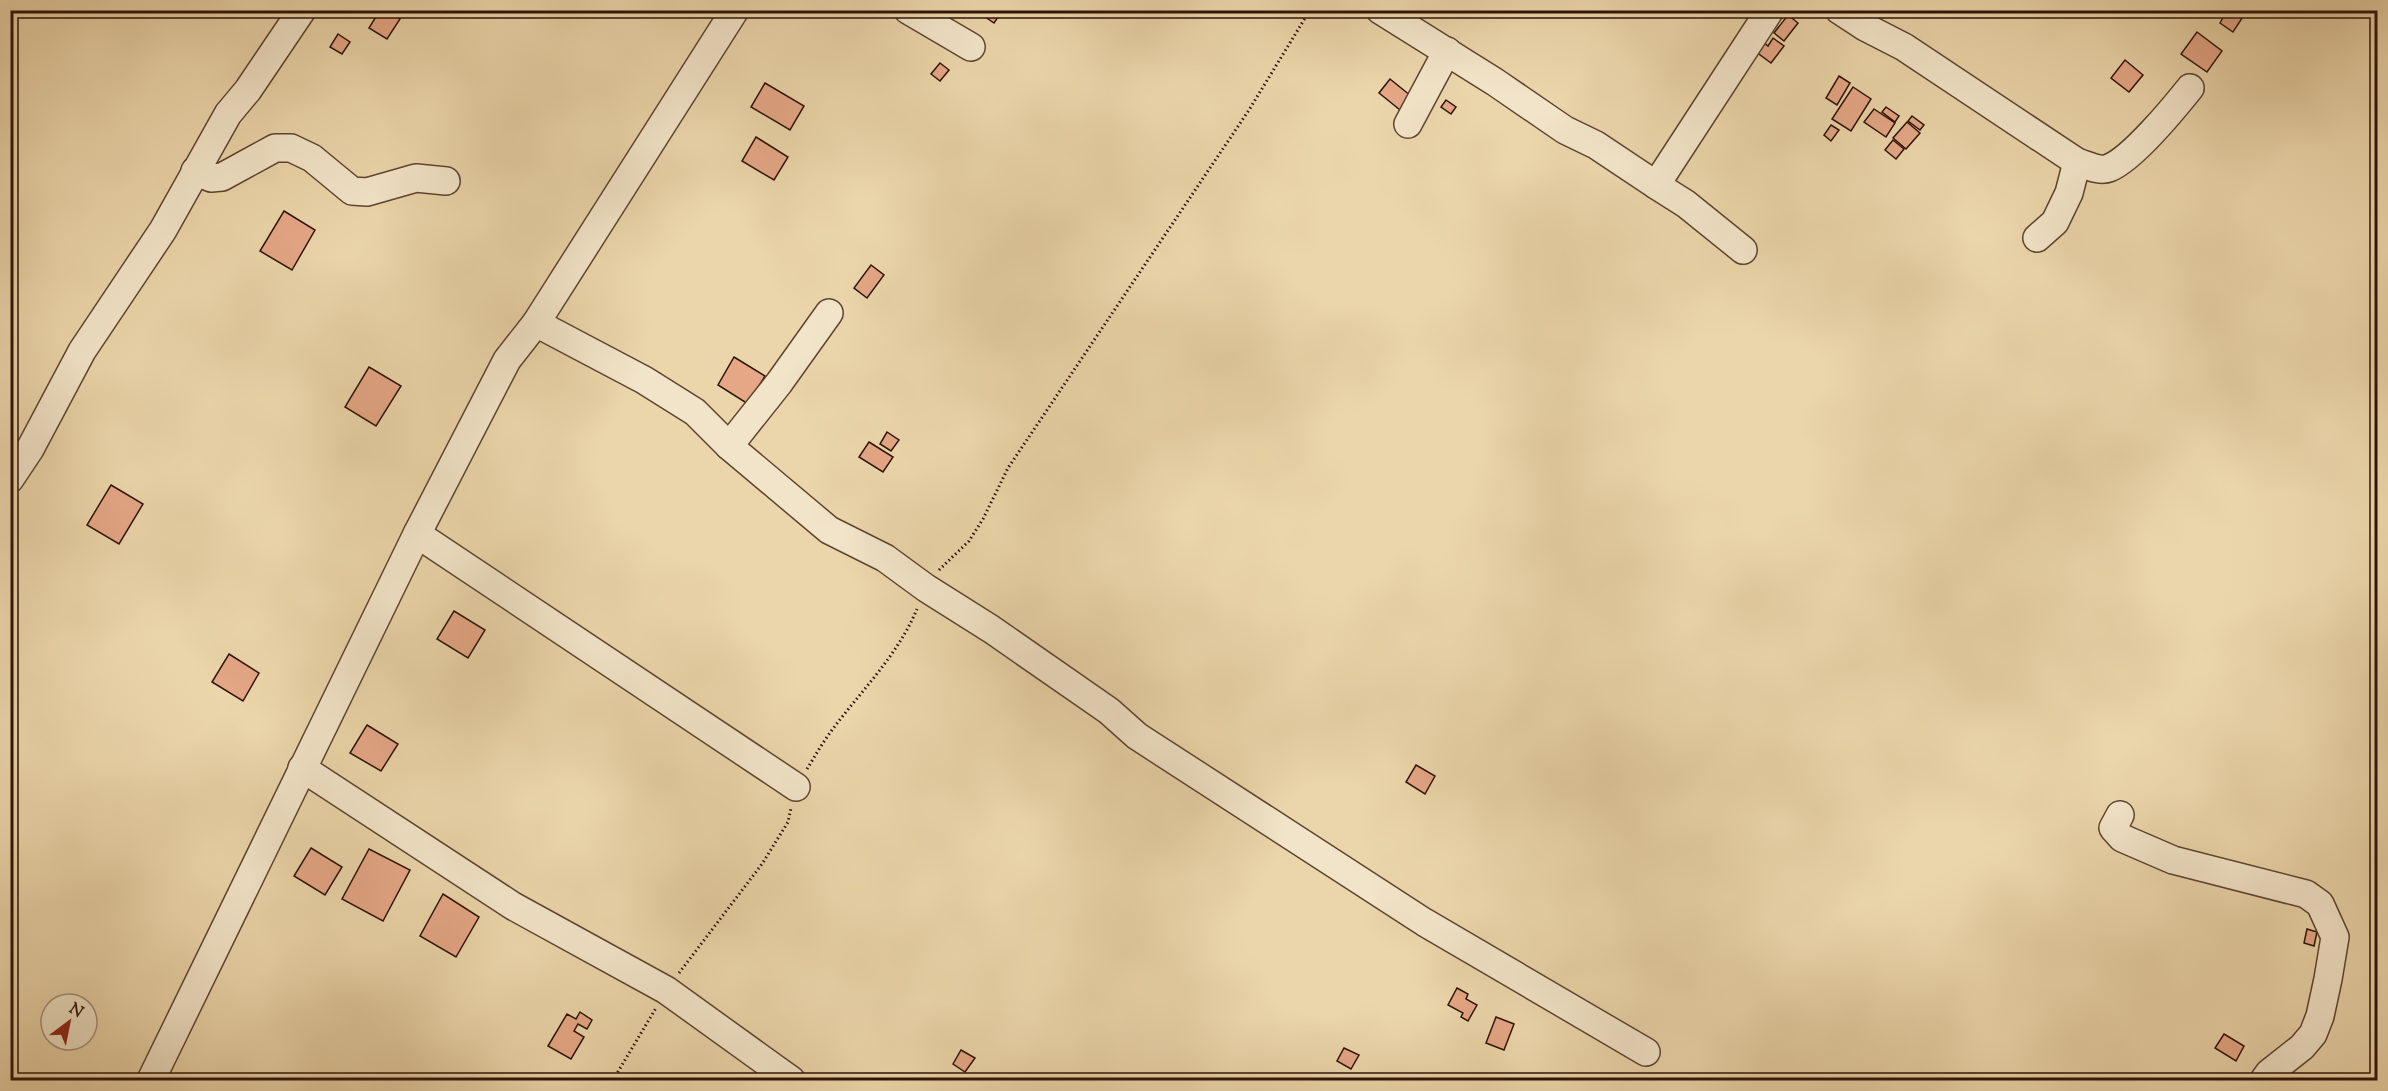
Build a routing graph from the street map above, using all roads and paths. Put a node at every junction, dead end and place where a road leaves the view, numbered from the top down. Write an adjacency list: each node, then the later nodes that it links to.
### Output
1 (302, 10): 13 (street)
2 (735, 10): 19 (street)
3 (908, 10): 8 (street)
4 (1310, 10): 23 (path)
5 (1380, 10): 9 (street)
6 (1770, 10): 15 (street)
7 (1839, 10): 12 (street)
8 (971, 47)
9 (1447, 51): 11 (street); 15 (street)
10 (2190, 88): 12 (street)
11 (1408, 124)
12 (2077, 162): 16 (street)
13 (195, 171): 14 (street); 21 (street)
14 (446, 181)
15 (1656, 185): 17 (street)
16 (2037, 238)
17 (1743, 250)
18 (829, 313): 20 (street)
19 (536, 323): 20 (street); 22 (street)
20 (729, 446): 23 (street)
21 (10, 479)
22 (417, 534): 24 (street); 25 (street)
23 (926, 588): 25 (path); 28 (street)
24 (302, 768): 27 (street); 29 (street)
25 (796, 787): 27 (path)
26 (2120, 815): 32 (street)
27 (666, 990): 30 (path); 31 (street)
28 (1646, 1052)
29 (151, 1080)
30 (613, 1080)
31 (791, 1080)
32 (2264, 1080)

